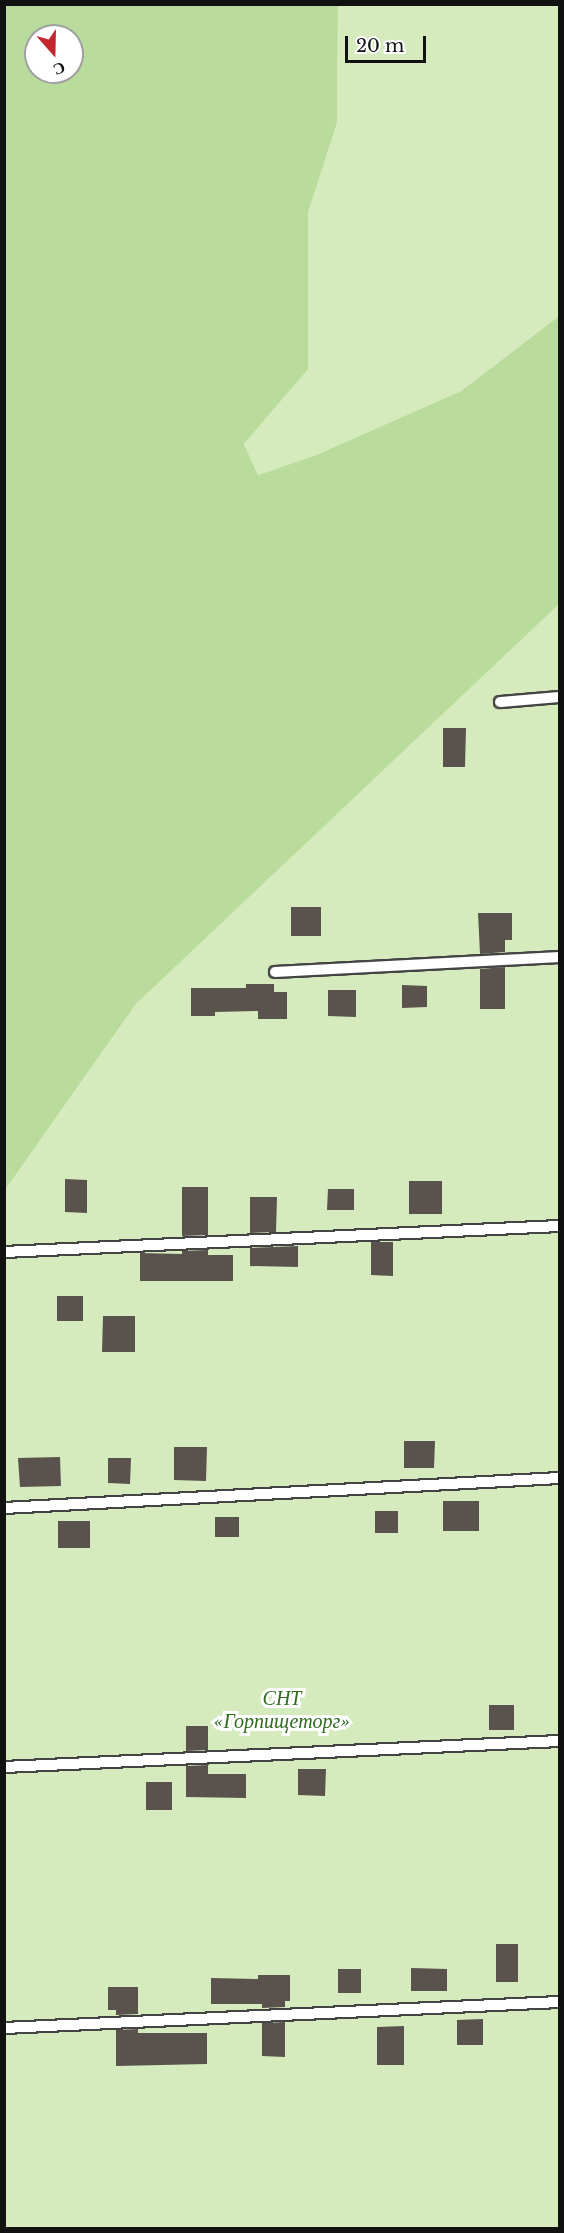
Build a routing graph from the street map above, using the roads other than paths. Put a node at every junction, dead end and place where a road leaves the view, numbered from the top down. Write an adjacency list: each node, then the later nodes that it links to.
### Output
1 (560, 697): 2 (lane)
2 (500, 702)
3 (560, 957): 4 (lane)
4 (275, 972)
5 (560, 1226): 6 (lane)
6 (4, 1252)
7 (560, 1478): 8 (lane)
8 (4, 1508)
9 (560, 1741): 10 (lane)
10 (4, 1767)
11 (560, 2002): 12 (lane)
12 (4, 2028)

